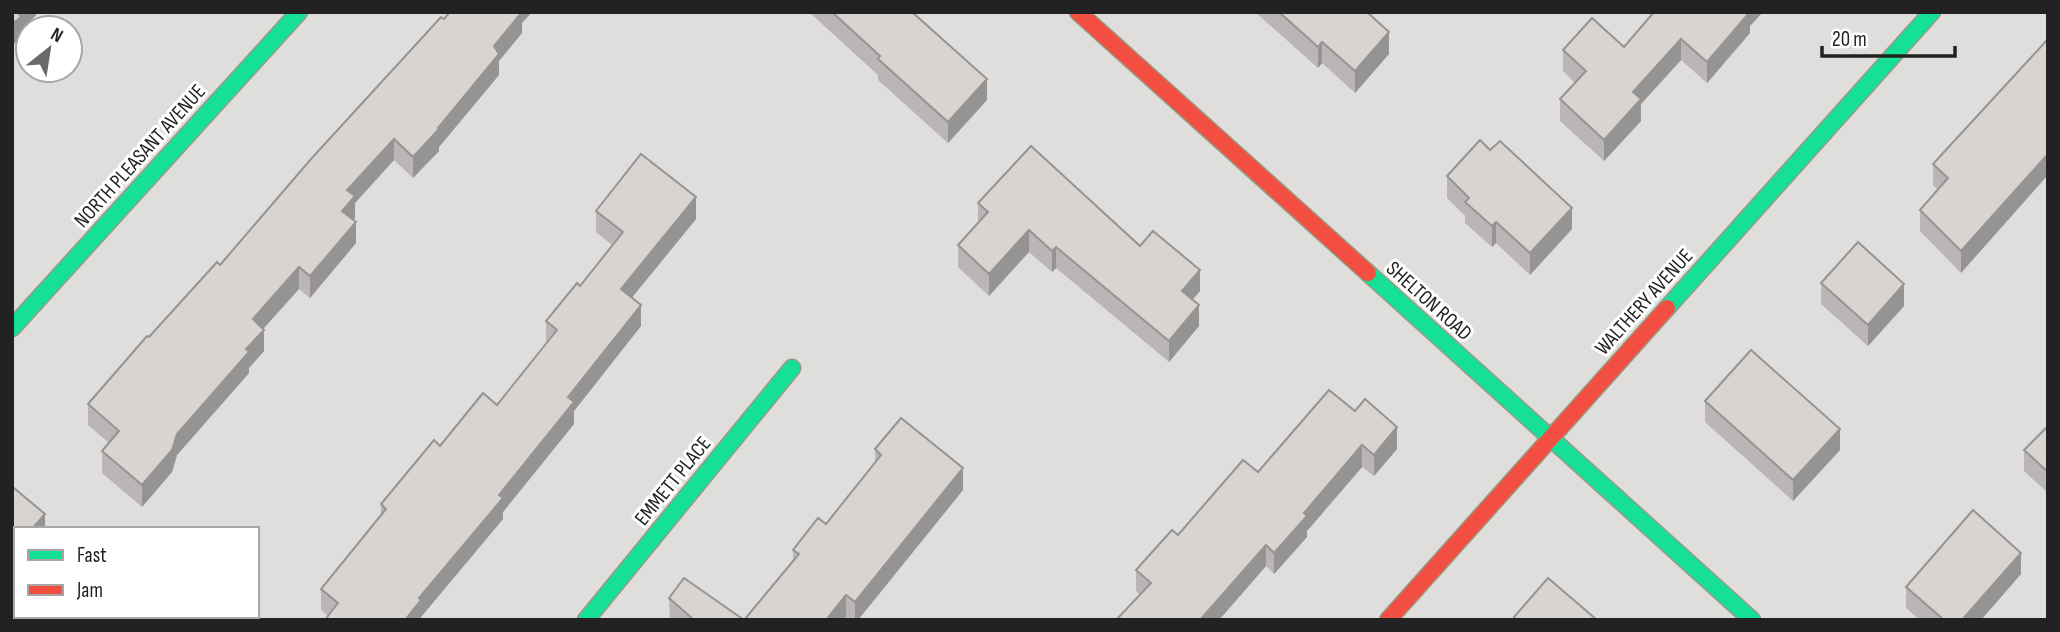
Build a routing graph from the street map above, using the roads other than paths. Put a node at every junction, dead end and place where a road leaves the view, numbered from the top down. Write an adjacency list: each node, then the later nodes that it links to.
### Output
1 (299, 12): 4 (street, NORTH PLEASANT AVENUE)
2 (1078, 12): 6 (street, SHELTON ROAD)
3 (1932, 12): 6 (street, WALTHERY AVENUE)
4 (12, 328)
5 (792, 369): 7 (street, EMMETT PLACE)
6 (1550, 439): 8 (street, WALTHERY AVENUE); 9 (street, SHELTON ROAD)
7 (586, 620)
8 (1388, 620)
9 (1752, 620)

